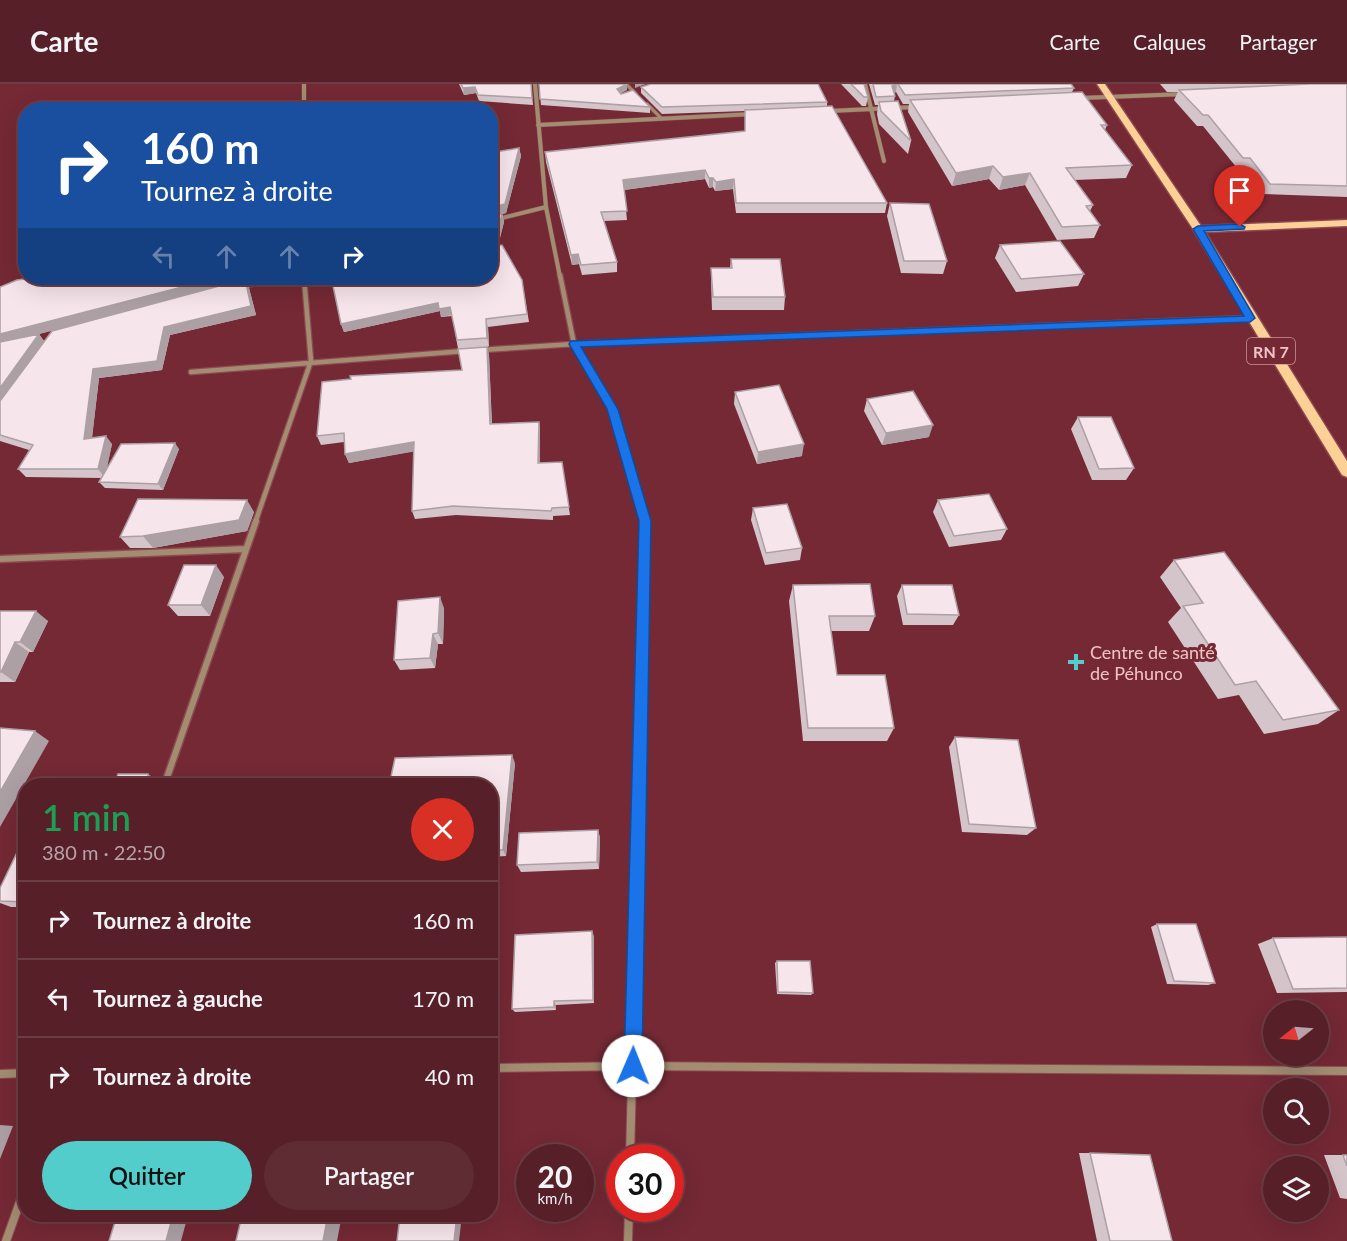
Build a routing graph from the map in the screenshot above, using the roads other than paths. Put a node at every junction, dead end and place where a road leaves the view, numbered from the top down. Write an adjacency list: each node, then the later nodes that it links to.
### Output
1 (304, 84): 12 (street)
2 (535, 84): 18 (street)
3 (626, 84): 7 (lane)
4 (865, 84): 14 (street)
5 (1101, 84): 10 (main road)
6 (642, 89): 7 (lane)
7 (634, 92): 8 (lane); 17 (lane)
8 (628, 94)
9 (1192, 94): 10 (street)
10 (1109, 97): 11 (street); 23 (main road)
11 (1073, 99)
12 (304, 102)
13 (918, 106): 14 (street)
14 (871, 109): 15 (street); 19 (street)
15 (824, 111)
16 (755, 114): 17 (street)
17 (662, 119): 18 (street)
18 (538, 125): 20 (street)
19 (884, 161)
20 (546, 207): 21 (street); 28 (street)
21 (498, 219)
22 (1347, 223): 23 (main road)
23 (1198, 229): 27 (main road, RN 7)
24 (246, 285): 26 (street)
25 (305, 285): 31 (street)
26 (236, 288)
27 (1250, 318): 28 (street); 33 (main road, RN 7)
28 (574, 344): 29 (street); 37 (street)
29 (479, 350)
30 (467, 351): 31 (street)
31 (311, 361): 32 (street); 34 (street)
32 (190, 372)
33 (1347, 472)
34 (246, 549): 35 (street); 36 (street)
35 (0, 559)
36 (167, 778)
37 (633, 1066): 38 (street); 39 (street); 42 (street)
38 (498, 1068)
39 (1347, 1071)
40 (18, 1073): 41 (street)
41 (0, 1074)
42 (630, 1144)
43 (18, 1207): 45 (street)
44 (629, 1222): 46 (street)
45 (6, 1241)
46 (628, 1241)

